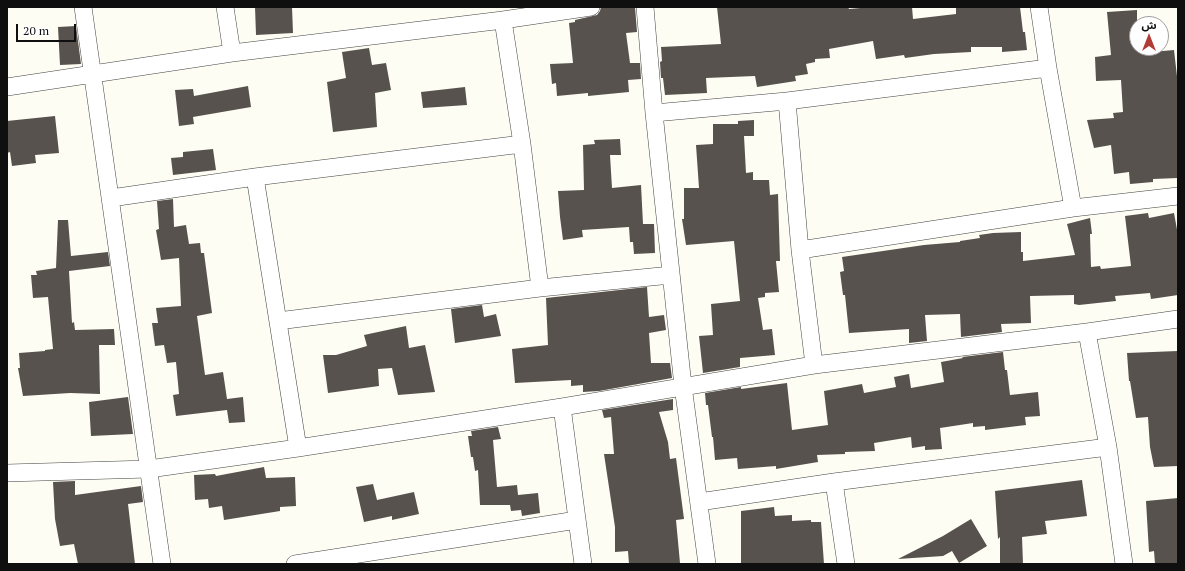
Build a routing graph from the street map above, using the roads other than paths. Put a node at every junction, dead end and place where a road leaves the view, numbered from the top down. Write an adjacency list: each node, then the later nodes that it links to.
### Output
1 (83, 7): 9 (street)
2 (225, 7): 7 (street)
3 (591, 7): 6 (street)
4 (645, 7): 12 (street)
5 (1039, 7): 8 (street)
6 (503, 20): 7 (street); 13 (street)
7 (232, 52): 9 (street)
8 (1048, 68): 11 (street); 17 (street)
9 (92, 75): 10 (street); 16 (street)
10 (7, 87)
11 (787, 101): 12 (street); 18 (street)
12 (654, 113): 19 (street)
13 (522, 144): 14 (street); 20 (street)
14 (255, 177): 16 (street); 22 (street)
15 (1178, 196): 17 (street)
16 (111, 198): 29 (street)
17 (1074, 208): 18 (street)
18 (800, 250): 24 (street)
19 (671, 275): 20 (street); 25 (street)
20 (540, 288): 22 (street)
21 (1178, 319): 23 (street)
22 (278, 320): 28 (street)
23 (1087, 332): 24 (street); 27 (street)
24 (814, 364): 25 (street)
25 (683, 386): 26 (street); 32 (street)
26 (562, 406): 28 (street); 33 (street)
27 (1108, 447): 31 (street); 40 (street)
28 (298, 448): 29 (street)
29 (149, 469): 30 (street); 35 (street)
30 (7, 473)
31 (834, 482): 32 (street); 39 (street)
32 (699, 502): 38 (street)
33 (577, 520): 34 (street); 37 (street)
34 (314, 562): 36 (street)
35 (162, 564)
36 (295, 564)
37 (583, 564)
38 (707, 564)
39 (846, 564)
40 (1124, 564)

